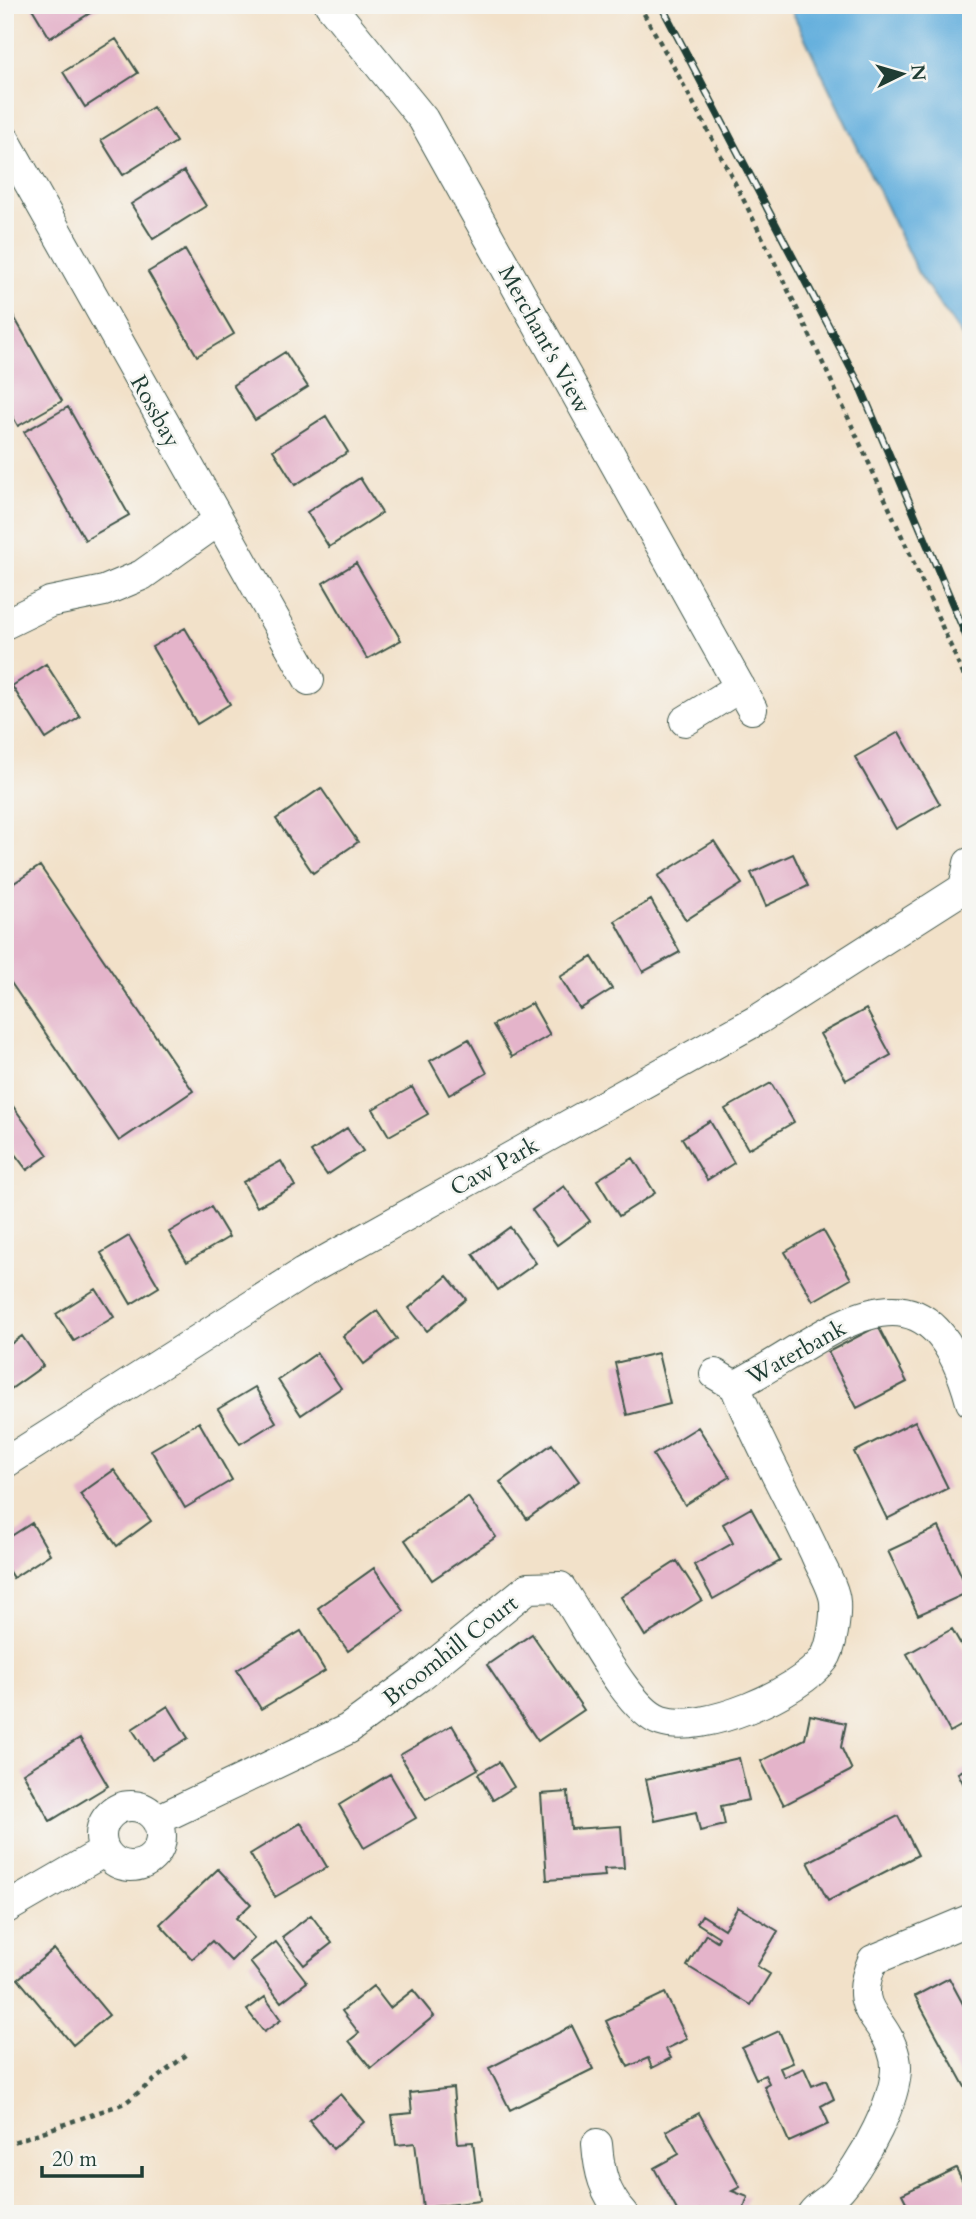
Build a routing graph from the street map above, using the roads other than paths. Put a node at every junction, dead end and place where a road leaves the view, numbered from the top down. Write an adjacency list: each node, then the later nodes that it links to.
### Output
1 (330, 5): 6 (street, Merchant's View)
2 (5, 141): 3 (street, Rossbay)
3 (218, 522): 4 (street); 5 (street, Rossbay)
4 (5, 624)
5 (309, 680)
6 (685, 721)
7 (969, 863): 10 (street, Caw Park)
8 (725, 1380): 9 (street, Waterbank); 11 (street, Broomhill Court)
9 (971, 1402)
10 (5, 1463)
11 (157, 1820): 12 (street); 12 (street)
12 (104, 1851): 13 (street)
13 (5, 1909)
14 (971, 1919): 17 (street)
15 (597, 2144): 16 (street)
16 (623, 2214)
17 (812, 2214)

